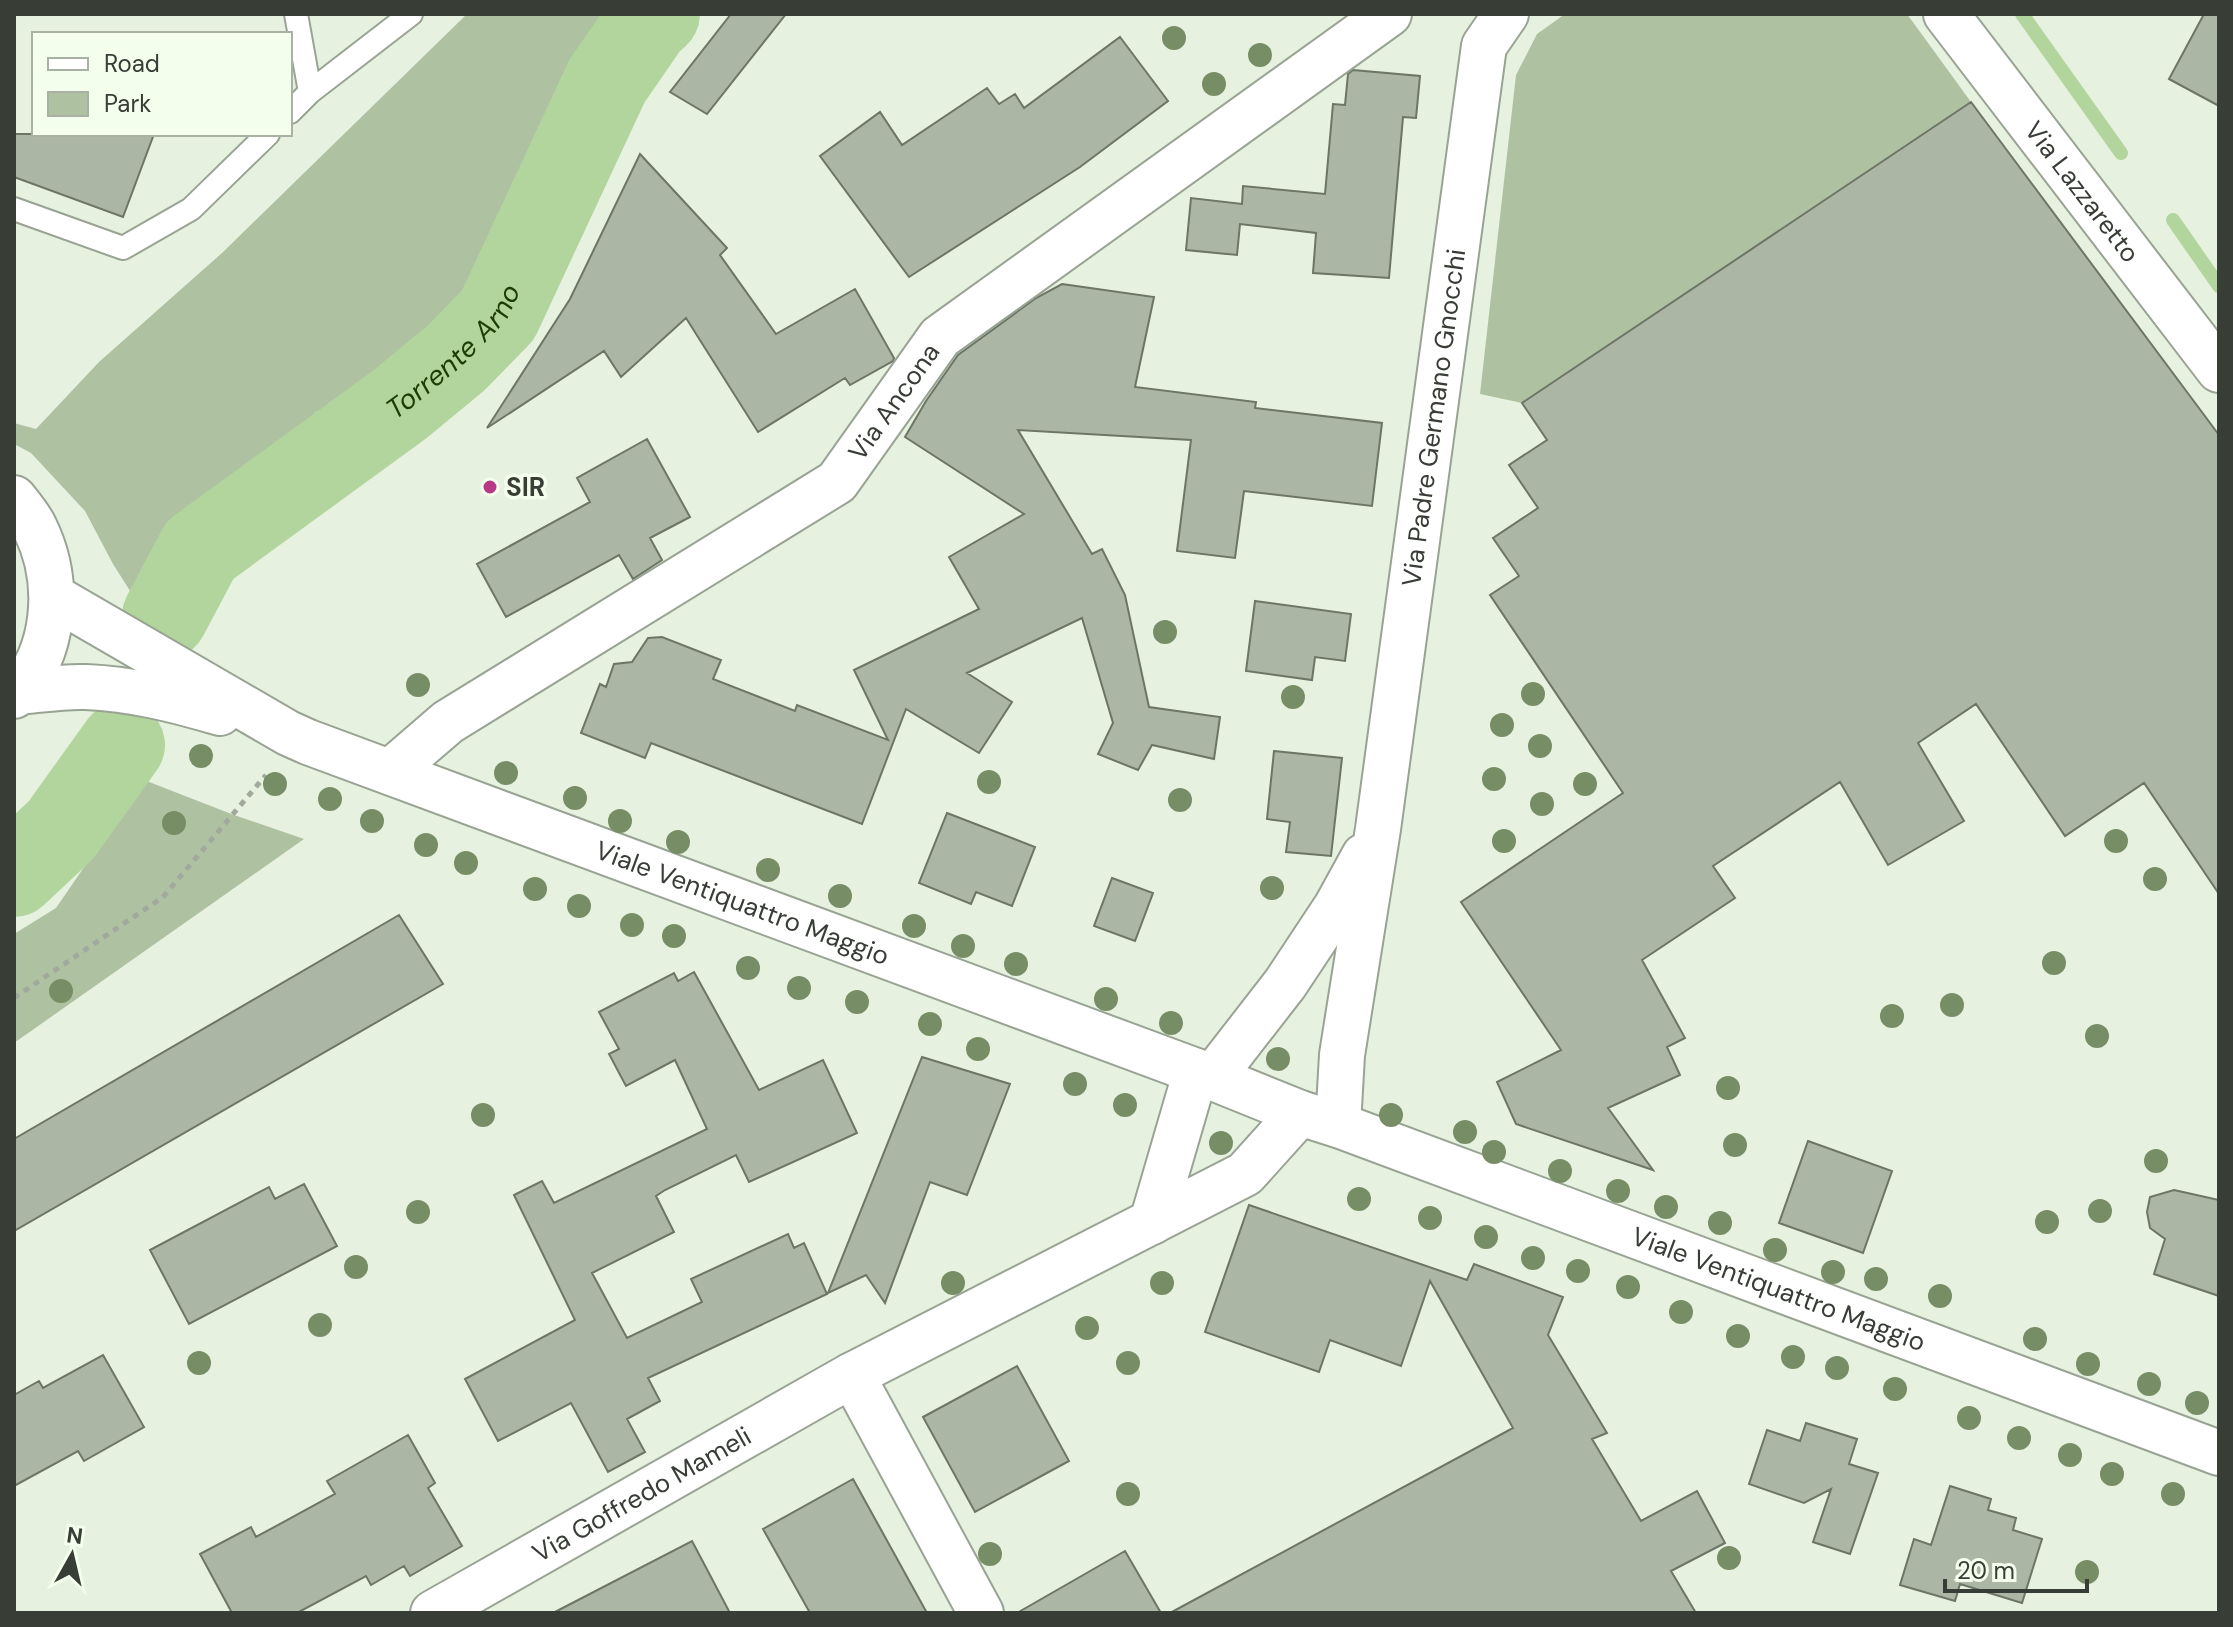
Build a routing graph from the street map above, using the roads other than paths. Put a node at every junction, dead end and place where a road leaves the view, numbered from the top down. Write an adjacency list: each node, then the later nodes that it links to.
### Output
1 (296, 14): 6 (lane)
2 (411, 14): 6 (lane)
3 (1389, 14): 15 (street, Via Ancona)
4 (1506, 14): 16 (street, Via Padre Germano Gnocchi)
5 (1946, 14): 10 (street, Via Lazzaretto)
6 (310, 92): 7 (lane)
7 (292, 110)
8 (266, 136): 9 (lane)
9 (14, 209)
10 (2219, 370)
11 (14, 498): 12 (street, Viale Ventiquattro Maggio)
12 (52, 596): 13 (street, Viale Ventiquattro Maggio); 14 (street, Viale Ventiquattro Maggio)
13 (16, 694): 14 (street, Viale Ventiquattro Maggio)
14 (298, 737): 15 (street, Viale Ventiquattro Maggio)
15 (390, 772): 17 (street, Viale Ventiquattro Maggio)
16 (1378, 829): 17 (street, Via Padre Germano Gnocchi); 18 (street, Via Padre Germano Gnocchi)
17 (1204, 1075): 18 (street, Viale Ventiquattro Maggio); 19 (street)
18 (1319, 1119): 19 (street, Via Goffredo Mameli); 21 (street, Viale Ventiquattro Maggio)
19 (1152, 1222): 20 (street, Via Goffredo Mameli)
20 (852, 1375): 22 (street, Via Goffredo Mameli); 23 (street)
21 (2219, 1453)
22 (433, 1613)
23 (981, 1613)

